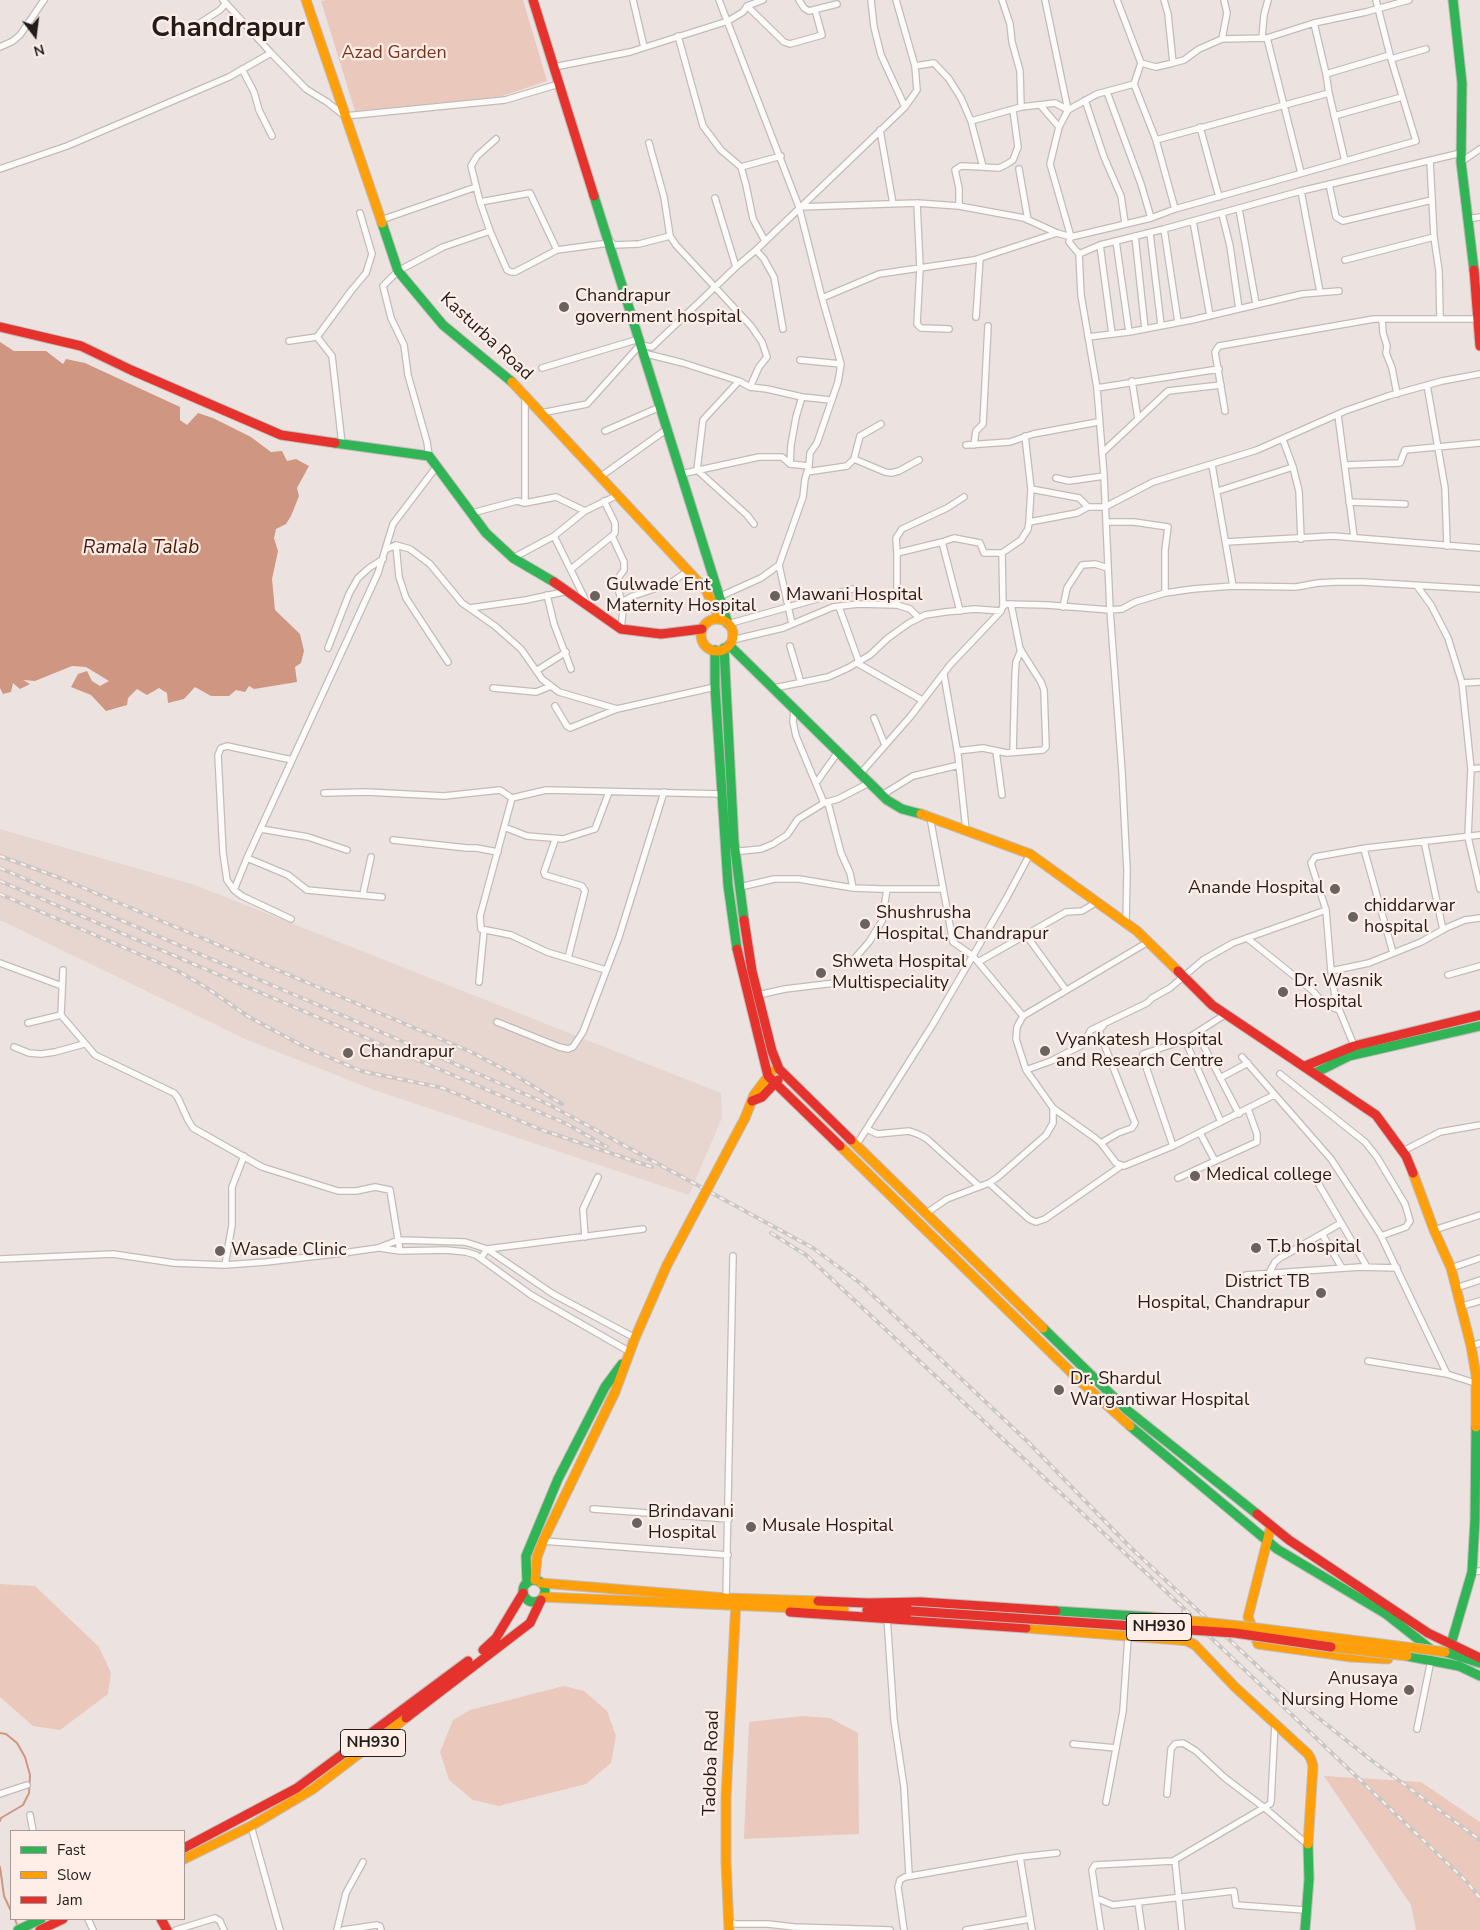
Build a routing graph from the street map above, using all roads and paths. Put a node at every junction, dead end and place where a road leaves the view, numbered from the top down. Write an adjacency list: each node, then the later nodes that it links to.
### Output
1 (44, 0): 30 (street)
2 (306, 0): 53 (main road, Kasturba Road)
3 (533, 0): 38 (main road)
4 (633, 0): 31 (street)
5 (719, 0): 24 (street)
6 (763, 0): 21 (street)
7 (799, 0): 23 (street)
8 (871, 0): 49 (street)
9 (896, 0): 37 (street)
10 (1002, 0): 50 (street)
11 (1045, 0): 52 (street)
12 (1117, 0): 35 (street)
13 (1164, 0): 36 (street)
14 (1224, 0): 29 (street)
15 (1268, 0): 28 (street)
16 (1376, 0): 22 (street)
17 (1409, 0): 22 (street)
18 (1453, 0): 65 (main road)
19 (225, 2): 26 (street); 33 (street)
20 (837, 4): 23 (street)
21 (747, 6): 23 (street); 24 (street)
22 (1379, 8): 25 (street); 34 (street)
23 (816, 10)
24 (728, 20): 27 (street); 64 (street)
25 (1314, 23): 28 (street); 40 (street)
26 (162, 35)
27 (678, 36): 31 (street); 68 (street)
28 (1264, 38): 29 (street); 47 (street)
29 (1222, 39): 36 (street)
30 (0, 47)
31 (644, 47): 38 (street)
32 (1426, 49): 34 (street)
33 (271, 53): 39 (street); 53 (street)
34 (1390, 57): 40 (street); 45 (street)
35 (1141, 63): 36 (street); 42 (street)
36 (1174, 63)
37 (915, 66): 49 (street); 55 (street)
38 (554, 67): 41 (main road)
39 (242, 69): 59 (street); 70 (street)
40 (1326, 74): 44 (street)
41 (559, 84): 53 (street); 103 (main road)
42 (1134, 84): 43 (street); 61 (street)
43 (1106, 92): 46 (street); 89 (street)
44 (1329, 93): 47 (street); 54 (street)
45 (1402, 97): 54 (street); 66 (street)
46 (1085, 100): 52 (street); 94 (street)
47 (1284, 104): 57 (street); 72 (street)
48 (1041, 106): 50 (street); 52 (street); 56 (street)
49 (905, 107): 58 (street)
50 (1021, 107): 51 (street)
51 (1013, 110): 55 (street); 69 (street)
52 (1068, 110): 56 (street)
53 (345, 116): 91 (main road, Kasturba Road)
54 (1334, 116): 66 (street)
55 (971, 122): 69 (street)
56 (1059, 127): 101 (street)
57 (1200, 127): 61 (street); 76 (street)
58 (880, 130): 80 (street); 83 (street)
59 (272, 136)
60 (496, 139): 74 (street)
61 (1156, 140): 85 (street)
62 (649, 144): 99 (street)
63 (1480, 149): 65 (street)
64 (781, 156): 68 (street); 83 (street)
65 (1461, 158): 67 (street); 90 (main road)
66 (1345, 161): 72 (street)
67 (1430, 161): 73 (street); 78 (street)
68 (741, 167): 104 (street)
69 (983, 167): 82 (street)
70 (0, 169)
71 (1019, 169): 92 (street)
72 (1301, 174): 76 (street)
73 (1328, 184): 75 (street); 78 (street)
74 (476, 187): 79 (street); 91 (street)
75 (1301, 191): 84 (street); 117 (street)
76 (1219, 197): 85 (street)
77 (715, 198): 112 (street)
78 (1432, 200): 102 (street)
79 (480, 202): 96 (street); 107 (street)
80 (893, 204): 81 (street); 83 (street)
81 (917, 204): 82 (street); 113 (street)
82 (959, 206): 92 (street)
83 (800, 207): 104 (street); 118 (street)
84 (1239, 209): 87 (street); 119 (street)
85 (1176, 210): 89 (street)
86 (360, 213): 135 (street)
87 (1222, 214): 93 (street); 120 (street)
88 (1480, 217): 90 (street)
89 (1151, 218): 94 (street)
90 (1468, 219): 125 (main road)
91 (381, 220): 114 (main road, Kasturba Road)
92 (1028, 220): 97 (street)
93 (1193, 221): 95 (street); 121 (street)
94 (1124, 223): 101 (street)
95 (1164, 229): 98 (street); 126 (street)
96 (490, 230): 107 (street); 114 (street)
97 (1057, 233): 101 (street); 110 (street)
98 (1150, 233): 100 (street); 127 (street)
99 (670, 236): 103 (street); 115 (street)
100 (1135, 236): 105 (street); 132 (street)
101 (1071, 237): 109 (street)
102 (1434, 238): 111 (street); 123 (street)
103 (608, 241): 107 (street); 139 (main road)
104 (766, 241): 108 (street)
105 (1116, 241): 106 (street); 133 (street)
106 (1100, 245): 109 (street); 134 (street)
107 (557, 250)
108 (756, 250): 112 (street); 130 (street)
109 (1079, 254): 136 (street)
110 (980, 258): 113 (street); 122 (street)
111 (1345, 260)
112 (736, 267): 115 (street)
113 (920, 268): 118 (street); 131 (street)
114 (398, 271): 153 (main road, Kasturba Road); 173 (street)
115 (716, 287): 139 (street); 150 (street)
116 (1339, 291): 117 (street)
117 (1320, 292): 119 (street)
118 (822, 298): 142 (street)
119 (1256, 304): 120 (street)
120 (1239, 309): 121 (street)
121 (1210, 316): 126 (street)
122 (976, 317)
123 (1440, 318): 124 (street); 125 (street)
124 (1382, 319): 144 (street); 152 (street)
125 (1478, 319): 137 (main road)
126 (1178, 322): 127 (street)
127 (1161, 325): 132 (street)
128 (988, 326): 170 (street)
129 (0, 327): 167 (main road)
130 (783, 329)
131 (949, 329)
132 (1145, 329): 133 (street)
133 (1129, 332): 134 (street)
134 (1112, 334): 136 (street)
135 (317, 337): 138 (street); 167 (street)
136 (1088, 337): 151 (street)
137 (1480, 340): 140 (main road)
138 (289, 341)
139 (641, 346): 143 (street); 146 (street); 156 (main road); 158 (street)
140 (1480, 346)
141 (800, 360): 142 (street)
142 (841, 364): 155 (street)
143 (542, 368)
144 (1218, 368): 147 (street); 148 (street)
145 (1480, 374): 149 (street)
146 (739, 381): 150 (street); 182 (street)
147 (1132, 381): 151 (street); 160 (street)
148 (1221, 385): 157 (street); 160 (street)
149 (1428, 385): 152 (street); 171 (street)
150 (750, 386): 154 (street)
151 (1096, 388): 161 (street)
152 (1397, 394): 159 (street)
153 (525, 396): 158 (main road, Kasturba Road); 193 (street)
154 (802, 397): 155 (street); 176 (street)
155 (831, 400): 181 (street)
156 (660, 407): 163 (main road); 164 (street)
157 (1225, 411)
158 (541, 412): 185 (main road, Kasturba Road)
159 (1338, 415): 166 (street); 178 (street)
160 (1138, 419): 172 (street)
161 (1098, 422): 165 (street); 172 (street)
162 (881, 424): 174 (street)
163 (667, 429): 183 (main road); 185 (street)
164 (605, 431)
165 (1025, 436): 170 (street); 187 (street)
166 (1283, 440): 177 (street); 180 (street)
167 (342, 444): 173 (main road)
168 (1480, 444): 171 (street)
169 (966, 445): 170 (street)
170 (974, 445)
171 (1437, 447): 178 (street); 209 (street)
172 (1102, 453): 184 (street)
173 (429, 456): 179 (main road)
174 (854, 459): 175 (street); 181 (street)
175 (920, 460)
176 (790, 464): 181 (street); 182 (street)
177 (1212, 465): 188 (street); 196 (street)
178 (1345, 465): 192 (street)
179 (437, 466): 198 (main road); 210 (street)
180 (1293, 467): 188 (street); 205 (street)
181 (808, 469): 216 (street)
182 (697, 470): 183 (street); 201 (street)
183 (681, 474): 227 (main road)
184 (1104, 476): 186 (street); 196 (street)
185 (600, 477): 189 (main road, Kasturba Road)
186 (1056, 478)
187 (1032, 490): 195 (street); 199 (street)
188 (1218, 491): 207 (street)
189 (618, 495): 191 (street); 219 (main road, Kasturba Road)
190 (964, 497): 212 (street)
191 (604, 502): 197 (street); 203 (street)
192 (1349, 502): 194 (street); 204 (street)
193 (525, 503): 197 (street); 198 (street)
194 (1405, 504)
195 (1088, 507): 196 (street); 199 (street)
196 (1105, 507): 200 (street)
197 (585, 512): 202 (street)
198 (472, 513): 214 (main road)
199 (1029, 522): 213 (street)
200 (1106, 522): 217 (street); 225 (street)
201 (754, 524)
202 (554, 536): 214 (street); 218 (street)
203 (612, 536): 218 (street); 228 (street)
204 (1354, 537): 205 (street); 209 (street)
205 (1301, 539): 207 (street)
206 (942, 542): 212 (street); 213 (street); 237 (street)
207 (1226, 542): 220 (street)
208 (396, 546): 210 (street); 235 (street); 250 (street)
209 (1447, 546): 211 (street)
210 (386, 548): 215 (street)
211 (1480, 548)
212 (897, 553): 231 (street)
213 (1002, 554): 236 (street)
214 (513, 558): 224 (main road)
215 (383, 559): 247 (street); 272 (street)
216 (779, 566): 227 (street); 232 (street)
217 (1108, 568): 234 (street); 238 (street)
218 (571, 569): 230 (street)
219 (688, 571): 228 (street); 240 (main road, Kasturba Road)
220 (1233, 586): 221 (street); 225 (street)
221 (1417, 586): 223 (street); 257 (street)
222 (852, 589): 232 (street)
223 (1480, 589)
224 (568, 591): 226 (street); 230 (main road)
225 (1165, 593): 238 (street)
226 (547, 595): 235 (street); 249 (street)
227 (720, 596): 241 (main road)
228 (622, 603): 243 (street)
229 (1011, 604): 234 (street); 236 (street); 248 (street)
230 (588, 605): 243 (main road)
231 (897, 605): 233 (street); 239 (street)
232 (790, 606): 241 (street); 242 (street)
233 (839, 607): 242 (street); 251 (street)
234 (1063, 607): 238 (street)
235 (470, 608): 253 (street)
236 (1002, 608): 237 (street); 254 (street)
237 (960, 610): 239 (street)
238 (1110, 610): 315 (street)
239 (919, 618): 251 (street)
240 (720, 619): 241 (main road); 244 (main road)
241 (728, 624): 245 (main road)
242 (792, 624): 245 (street)
243 (621, 629): 244 (main road)
244 (702, 629): 245 (main road)
245 (725, 646): 259 (main road); 261 (main road); 296 (main road)
246 (790, 646): 256 (street)
247 (328, 648)
248 (1020, 650): 271 (street); 271 (street)
249 (566, 652): 252 (street); 253 (street)
250 (448, 662)
251 (858, 663): 256 (street); 262 (street)
252 (571, 669)
253 (536, 671): 258 (street)
254 (944, 675): 262 (street); 268 (street)
255 (1480, 682): 257 (street)
256 (801, 683): 261 (street)
257 (1462, 683): 275 (street)
258 (551, 686): 260 (street); 265 (street)
259 (715, 687): 265 (street); 282 (main road)
260 (493, 688)
261 (774, 688): 264 (main road)
262 (922, 700): 267 (street)
263 (555, 706): 265 (street)
264 (794, 708): 270 (main road); 277 (street)
265 (617, 709)
266 (874, 718): 267 (street)
267 (885, 745): 276 (street)
268 (957, 751): 269 (street); 273 (street)
269 (996, 751): 271 (street); 284 (street)
270 (838, 752): 276 (main road); 277 (street)
271 (1013, 752)
272 (292, 760): 289 (street); 308 (street)
273 (959, 765): 283 (street); 290 (street)
274 (1480, 768): 275 (street)
275 (1471, 769): 292 (street)
276 (860, 774): 278 (main road)
277 (816, 783): 286 (street)
278 (869, 783): 283 (main road); 286 (street)
279 (609, 792): 280 (street); 285 (street); 294 (street)
280 (664, 792): 282 (street); 329 (street)
281 (324, 793): 285 (street)
282 (722, 794): 360 (main road)
283 (882, 795): 287 (main road)
284 (1002, 795)
285 (512, 798): 288 (street)
286 (826, 803): 296 (street); 304 (street)
287 (930, 817): 290 (main road); 305 (street)
288 (504, 827): 294 (street); 299 (street)
289 (260, 829): 298 (street); 302 (street)
290 (966, 830): 300 (main road)
291 (1480, 835): 292 (street)
292 (1468, 836): 295 (street); 307 (street)
293 (393, 840): 299 (street)
294 (555, 840): 323 (street)
295 (1424, 841): 297 (street); 317 (street)
296 (735, 849): 303 (main road)
297 (1364, 849): 312 (street); 321 (street)
298 (347, 850)
299 (498, 852): 316 (street)
300 (1030, 854): 311 (main road); 322 (street)
301 (371, 857): 309 (street)
302 (247, 858): 308 (street); 309 (street)
303 (740, 887): 304 (street); 337 (main road)
304 (852, 888): 306 (street)
305 (942, 888): 306 (street); 322 (street)
306 (887, 889): 324 (street)
307 (1480, 889)
308 (234, 890): 314 (street)
309 (363, 894): 310 (street)
310 (382, 897)
311 (1096, 902): 315 (main road); 318 (street)
312 (1326, 910): 319 (street); 330 (street)
313 (1480, 918): 317 (street)
314 (291, 919)
315 (1126, 924): 320 (main road)
316 (484, 930): 323 (street); 333 (street)
317 (1443, 930): 321 (street)
318 (1026, 935): 325 (street); 336 (street)
319 (1247, 938): 332 (street); 338 (street)
320 (1148, 942): 332 (main road); 336 (street)
321 (1393, 953): 330 (street)
322 (973, 956): 325 (street); 370 (street)
323 (568, 958): 329 (street)
324 (855, 958)
325 (978, 962): 342 (street)
326 (0, 963): 335 (street)
327 (1480, 966): 331 (street)
328 (63, 970): 335 (street)
329 (606, 970): 343 (street)
330 (1331, 971): 338 (street)
331 (1448, 975)
332 (1182, 977): 339 (main road); 345 (street)
333 (479, 982)
334 (835, 984): 337 (street)
335 (62, 986): 340 (street)
336 (1066, 990): 342 (street)
337 (758, 995): 354 (main road)
338 (1339, 1010): 351 (street)
339 (1226, 1014): 347 (street); 355 (main road)
340 (61, 1015): 344 (street); 349 (street)
341 (1480, 1015): 351 (main road)
342 (1023, 1016): 356 (street)
343 (497, 1022)
344 (28, 1023)
345 (1105, 1024): 356 (street); 372 (street)
346 (1480, 1026): 351 (main road)
347 (1197, 1033): 348 (street); 361 (street)
348 (1185, 1040): 368 (street); 373 (street)
349 (84, 1044): 350 (street); 376 (street)
350 (14, 1047)
351 (1356, 1049): 355 (main road); 357 (main road)
352 (1242, 1057): 353 (street)
353 (1248, 1063): 361 (street); 363 (street)
354 (776, 1065): 358 (main road); 360 (main road)
355 (1305, 1066): 357 (main road)
356 (1026, 1070): 365 (street)
357 (1315, 1073): 375 (main road)
358 (783, 1074): 362 (main road); 374 (main road)
359 (1280, 1074): 391 (street)
360 (768, 1076): 362 (main road); 364 (main road)
361 (1220, 1078): 367 (street)
362 (775, 1083): 364 (main road); 377 (main road)
363 (1274, 1095): 366 (street); 391 (street)
364 (752, 1101): 412 (main road, bridge)
365 (1053, 1108): 372 (street); 382 (street)
366 (1248, 1109): 367 (street); 378 (street)
367 (1239, 1114): 368 (street)
368 (1222, 1122): 371 (street)
369 (1480, 1125): 375 (street)
370 (867, 1129): 374 (street); 384 (street)
371 (1200, 1132): 373 (street); 378 (street)
372 (1101, 1143): 379 (street)
373 (1173, 1146): 379 (street)
374 (860, 1147): 377 (main road); 385 (main road)
375 (1403, 1151): 389 (main road)
376 (244, 1156): 393 (street); 401 (street)
377 (854, 1160): 416 (main road)
378 (1215, 1161): 381 (street)
379 (1121, 1166): 382 (street)
380 (598, 1177): 392 (street)
381 (1178, 1178)
382 (989, 1183): 384 (street)
383 (1318, 1183): 387 (street)
384 (979, 1186): 385 (street)
385 (925, 1214): 414 (main road)
386 (1480, 1215): 389 (street)
387 (1341, 1223): 390 (street); 402 (street)
388 (643, 1229): 392 (street)
389 (1434, 1230): 405 (main road)
390 (1322, 1234): 403 (street); 406 (street)
391 (1382, 1236): 404 (street)
392 (585, 1237): 395 (street)
393 (399, 1240): 394 (street); 395 (street); 396 (street)
394 (378, 1248): 396 (street); 401 (street)
395 (487, 1250): 398 (street); 412 (street)
396 (400, 1251): 398 (street)
397 (733, 1256): 424 (street)
398 (481, 1258): 415 (street)
399 (1480, 1258): 405 (street)
400 (0, 1259): 401 (street)
401 (224, 1265)
402 (1367, 1267): 403 (street); 404 (street)
403 (1342, 1268): 406 (street)
404 (1396, 1268): 419 (street)
405 (1451, 1268): 409 (main road)
406 (1270, 1273): 407 (street)
407 (1246, 1276)
408 (1480, 1280): 409 (street)
409 (1456, 1288): 411 (main road)
410 (1480, 1301): 411 (street)
411 (1462, 1306): 413 (main road)
412 (635, 1338): 415 (main road)
413 (1476, 1345): 418 (main road)
414 (1063, 1349): 416 (main road); 421 (main road)
415 (629, 1354): 426 (main road); 430 (main road)
416 (1056, 1357): 423 (main road)
417 (1368, 1360): 419 (street)
418 (1477, 1362): 420 (main road)
419 (1447, 1374): 420 (street)
420 (1478, 1384): 429 (main road)
421 (1243, 1504): 423 (main road); 425 (main road)
422 (593, 1510): 424 (street)
423 (1233, 1514): 427 (main road)
424 (729, 1519): 428 (street)
425 (1271, 1526): 427 (main road); 437 (main road)
426 (543, 1541): 428 (street); 430 (main road)
427 (1267, 1541): 438 (main road); 441 (main road)
428 (728, 1555): 433 (street)
429 (1476, 1572): 437 (main road)
430 (534, 1582): 431 (main road, NH930); 432 (main road); 433 (main road, NH930)
431 (523, 1593): 432 (main road, NH930); 457 (main road, NH930)
432 (542, 1598): 433 (main road, NH930); 454 (main road, NH930)
433 (733, 1601): 434 (main road, NH930); 442 (main road, NH930, bridge); 471 (main road, Tadoba Road)
434 (773, 1608): 435 (main road); 438 (main road, NH930, bridge)
435 (886, 1617): 436 (main road); 463 (street)
436 (1128, 1636): 444 (main road); 447 (street)
437 (1451, 1644): 439 (main road)
438 (1421, 1658): 440 (main road, NH930)
439 (1480, 1658)
440 (1431, 1660): 441 (main road, NH930); 445 (street)
441 (1448, 1663): 443 (main road, NH930)
442 (1480, 1663)
443 (1480, 1676)
444 (1274, 1723): 452 (street); 456 (main road)
445 (1417, 1729)
446 (1073, 1744): 447 (street)
447 (1116, 1748): 451 (street)
448 (27, 1785): 449 (street)
449 (0, 1794)
450 (1167, 1794): 452 (street)
451 (1106, 1802)
452 (1263, 1808): 456 (street); 461 (street)
453 (30, 1815): 455 (street)
454 (251, 1826): 460 (main road, NH930); 476 (street)
455 (32, 1830)
456 (1308, 1844): 467 (main road)
457 (185, 1847)
458 (1057, 1853): 459 (street)
459 (1020, 1857): 463 (street); 468 (street)
460 (185, 1859)
461 (1175, 1860): 464 (street); 465 (street)
462 (363, 1862): 477 (street)
463 (909, 1875): 481 (street)
464 (1179, 1897): 466 (street); 467 (street); 486 (street)
465 (1096, 1898): 466 (street); 484 (street)
466 (1138, 1902): 485 (street)
467 (1305, 1910): 487 (main road)
468 (1030, 1919): 482 (street); 483 (street)
469 (39, 1920): 472 (main road)
470 (61, 1920): 473 (main road)
471 (729, 1926): 480 (street)
472 (22, 1928)
473 (41, 1930)
474 (176, 1930): 475 (street)
475 (224, 1930)
476 (280, 1930)
477 (337, 1930)
478 (344, 1930): 479 (street)
479 (381, 1930)
480 (890, 1930)
481 (904, 1930)
482 (966, 1930)
483 (1032, 1930)
484 (1101, 1930)
485 (1142, 1930)
486 (1182, 1930)
487 (1305, 1930)

